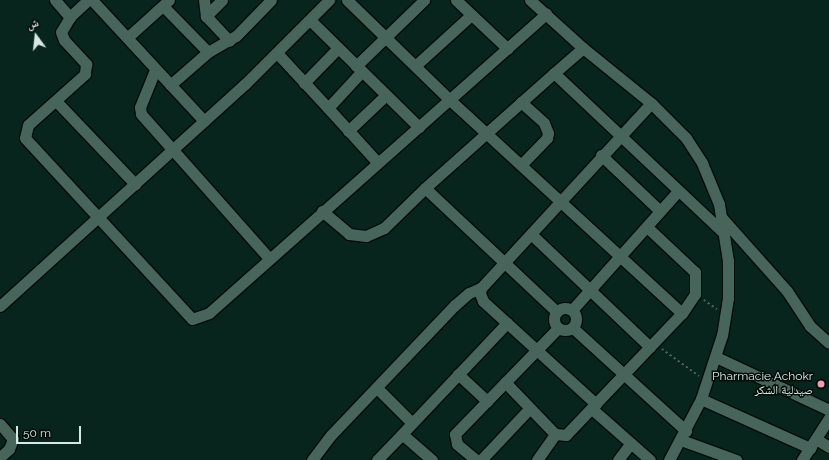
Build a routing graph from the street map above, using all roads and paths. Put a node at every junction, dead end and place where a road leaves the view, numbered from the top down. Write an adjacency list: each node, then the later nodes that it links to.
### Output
1 (55, 0): 16 (street)
2 (88, 0): 16 (street)
3 (92, 0): 18 (street)
4 (204, 0): 15 (street)
5 (222, 0): 15 (street)
6 (271, 0): 20 (street)
7 (328, 0): 17 (street)
8 (347, 0): 19 (street)
9 (456, 0): 14 (street)
10 (530, 0): 13 (street)
11 (418, 2): 19 (street)
12 (166, 3): 18 (street); 24 (street)
13 (546, 14): 22 (street); 23 (street)
14 (471, 15): 23 (street); 26 (street)
15 (206, 16): 20 (street)
16 (70, 17): 34 (street)
17 (310, 20): 21 (street); 25 (street)
18 (128, 37): 28 (street)
19 (385, 37): 26 (street); 27 (street)
20 (229, 41): 24 (street)
21 (338, 48): 27 (street); 30 (street)
22 (583, 48): 29 (street); 36 (street)
23 (508, 49): 33 (street)
24 (208, 52): 31 (street)
25 (277, 53): 30 (street); 38 (street)
26 (415, 66): 33 (street)
27 (359, 68): 32 (street); 37 (street)
28 (155, 70): 31 (street); 43 (street)
29 (554, 73): 35 (street); 42 (street)
30 (304, 83): 37 (street)
31 (170, 85): 38 (street)
32 (386, 95): 39 (street); 40 (street)
33 (450, 100): 39 (street); 41 (street)
34 (56, 101): 47 (street); 54 (street)
35 (521, 102): 41 (street); 46 (street)
36 (651, 103): 42 (street); 53 (street)
37 (328, 108): 40 (street)
38 (204, 121): 43 (street)
39 (419, 127): 45 (street)
40 (348, 131): 45 (street)
41 (486, 132): 46 (street); 48 (street)
42 (619, 136): 44 (street); 49 (street)
43 (171, 150): 47 (street); 58 (street)
44 (601, 155): 50 (street); 52 (street)
45 (378, 163): 51 (street)
46 (521, 165): 50 (street)
47 (135, 184): 54 (street)
48 (425, 188): 51 (street); 60 (street)
49 (678, 191): 52 (street); 56 (street)
50 (561, 201): 57 (street); 59 (street)
51 (322, 211): 58 (street)
52 (660, 211): 55 (street)
53 (721, 217): 56 (street); 72 (street)
54 (98, 218): 58 (street); 64 (street)
55 (647, 227): 59 (street); 63 (street)
56 (724, 233): 68 (street)
57 (530, 234): 60 (street); 62 (street)
58 (269, 258)
59 (620, 258): 62 (street); 67 (street)
60 (504, 263): 61 (street); 66 (street)
61 (481, 288): 69 (street); 80 (street)
62 (592, 289): 65 (street); 73 (street)
63 (696, 294): 67 (street); 68 (path)
64 (0, 306)
65 (572, 310): 66 (street); 71 (street)
66 (557, 312): 70 (street)
67 (682, 313): 73 (street)
68 (725, 315): 75 (street)
69 (507, 323): 74 (street); 76 (street)
70 (558, 328): 71 (street); 74 (street)
71 (573, 328): 77 (street)
72 (829, 343)
73 (652, 345): 77 (street); 78 (path)
74 (536, 349): 79 (street); 83 (street)
75 (716, 357): 78 (street); 85 (street)
76 (458, 374): 82 (street); 87 (street)
77 (624, 374): 83 (street); 91 (street)
78 (708, 381): 81 (street)
79 (505, 382): 82 (street); 84 (street)
80 (378, 389): 87 (street); 97 (street)
81 (701, 399): 91 (street); 93 (street)
82 (487, 401): 100 (street)
83 (594, 406): 90 (street); 92 (street)
84 (530, 408): 90 (street); 101 (street)
85 (829, 410)
86 (829, 418): 93 (street)
87 (412, 423): 89 (street)
88 (0, 424): 95 (street)
89 (402, 434): 98 (street); 99 (street)
90 (555, 434): 102 (street)
91 (684, 435): 105 (street); 106 (street)
92 (631, 443): 103 (street); 104 (street)
93 (813, 443): 94 (street); 107 (street)
94 (829, 448)
95 (5, 450): 96 (street)
96 (0, 457)
97 (312, 460)
98 (376, 460)
99 (432, 460)
100 (476, 460)
101 (481, 460)
102 (537, 460)
103 (618, 460)
104 (650, 460)
105 (669, 460)
106 (736, 460)
107 (802, 460)

